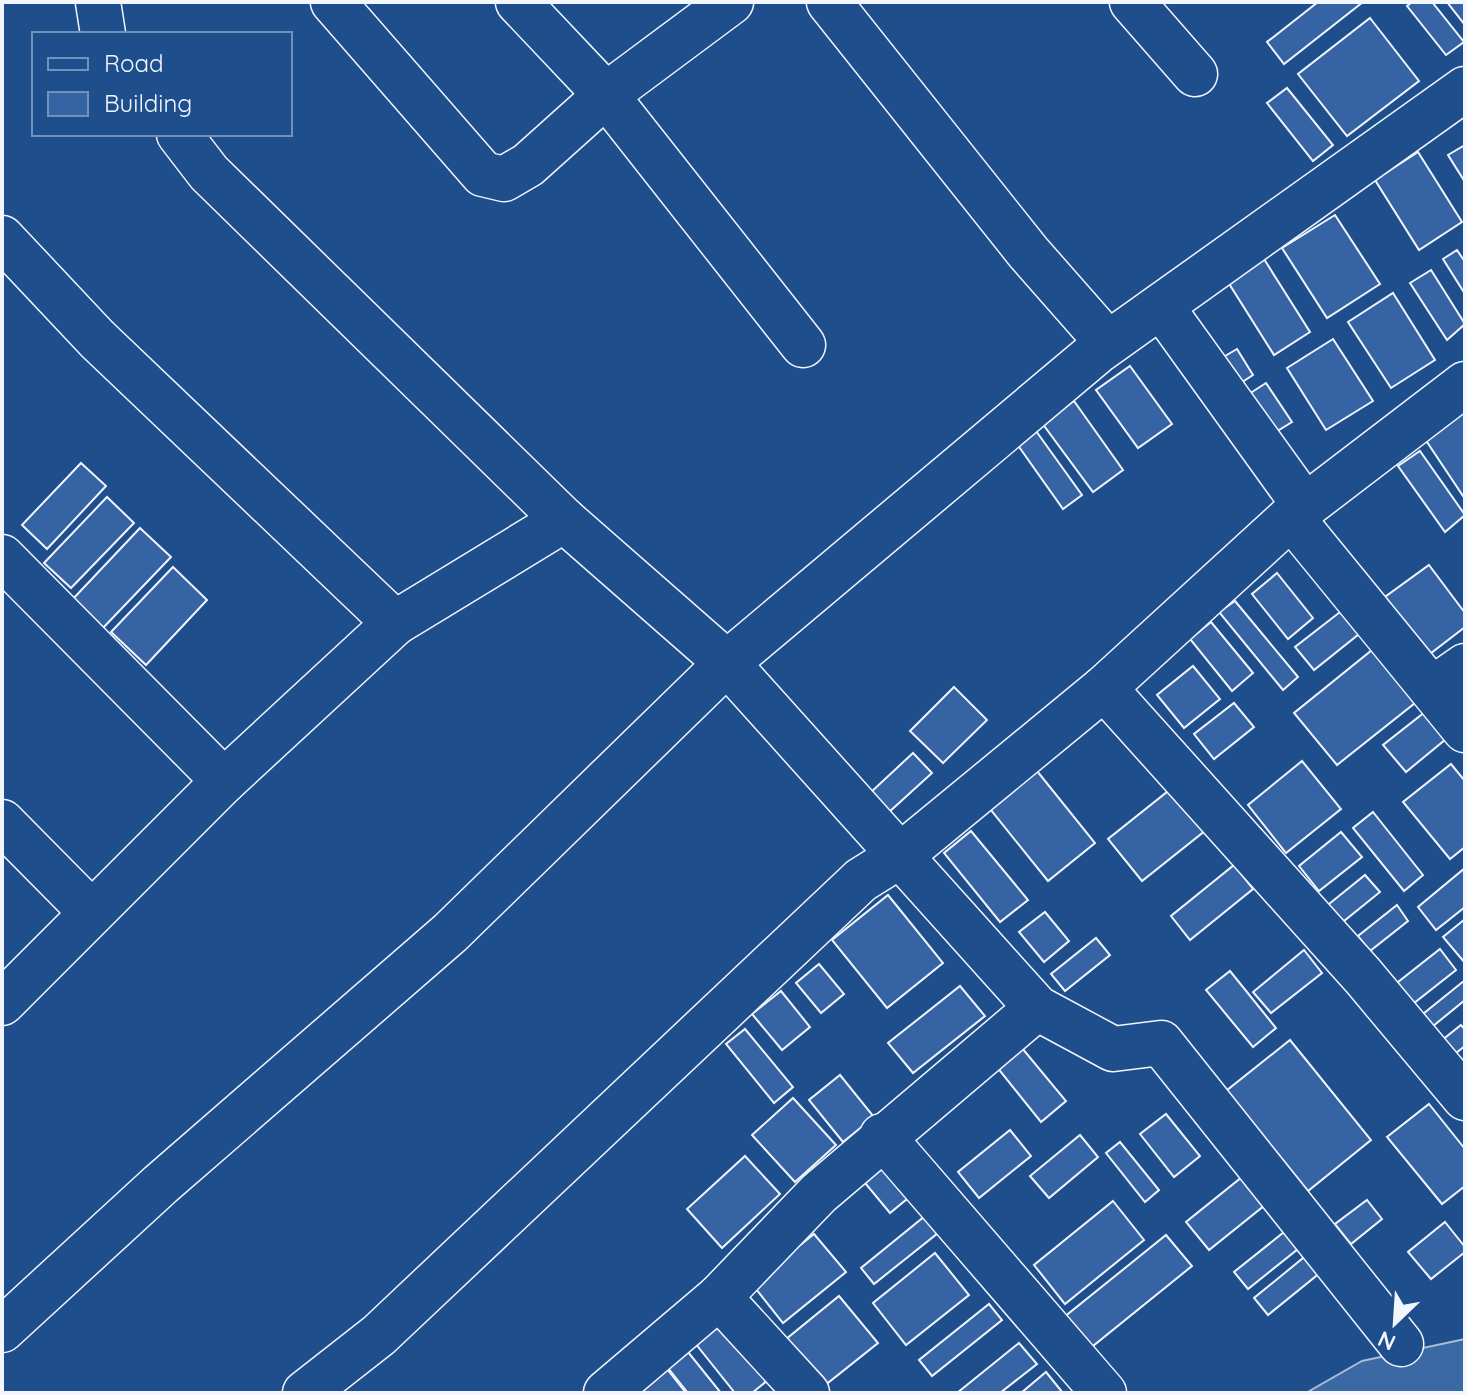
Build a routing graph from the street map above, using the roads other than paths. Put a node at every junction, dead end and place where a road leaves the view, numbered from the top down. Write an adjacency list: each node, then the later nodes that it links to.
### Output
1 (98, 2): 7 (street)
2 (333, 2): 10 (street)
3 (518, 2): 10 (street)
4 (731, 2): 10 (street)
5 (829, 2): 14 (street)
6 (1132, 2): 8 (street)
7 (103, 32)
8 (1195, 74)
9 (1465, 89): 13 (street)
10 (606, 95): 15 (street)
11 (181, 136): 18 (street)
12 (2, 238): 20 (street)
13 (1161, 306): 14 (street); 17 (street)
14 (1108, 343): 21 (street)
15 (803, 345)
16 (1465, 384): 17 (street)
17 (1298, 512): 22 (street); 23 (street)
18 (564, 520): 20 (street); 21 (street)
19 (2, 557): 25 (street)
20 (395, 623): 25 (street)
21 (727, 663): 27 (street); 34 (street)
22 (1449, 678): 24 (street)
23 (1104, 688): 27 (street); 31 (street)
24 (1465, 730)
25 (224, 781): 28 (street)
26 (2, 822): 28 (street)
27 (901, 855): 30 (street); 36 (street)
28 (91, 912): 29 (street)
29 (2, 1003)
30 (1037, 1008): 32 (street); 35 (street)
31 (1465, 1098)
32 (882, 1136): 33 (street); 39 (street)
33 (719, 1297): 37 (street); 38 (street)
34 (2, 1330)
35 (1401, 1344)
36 (305, 1393)
37 (606, 1393)
38 (807, 1393)
39 (1104, 1393)

